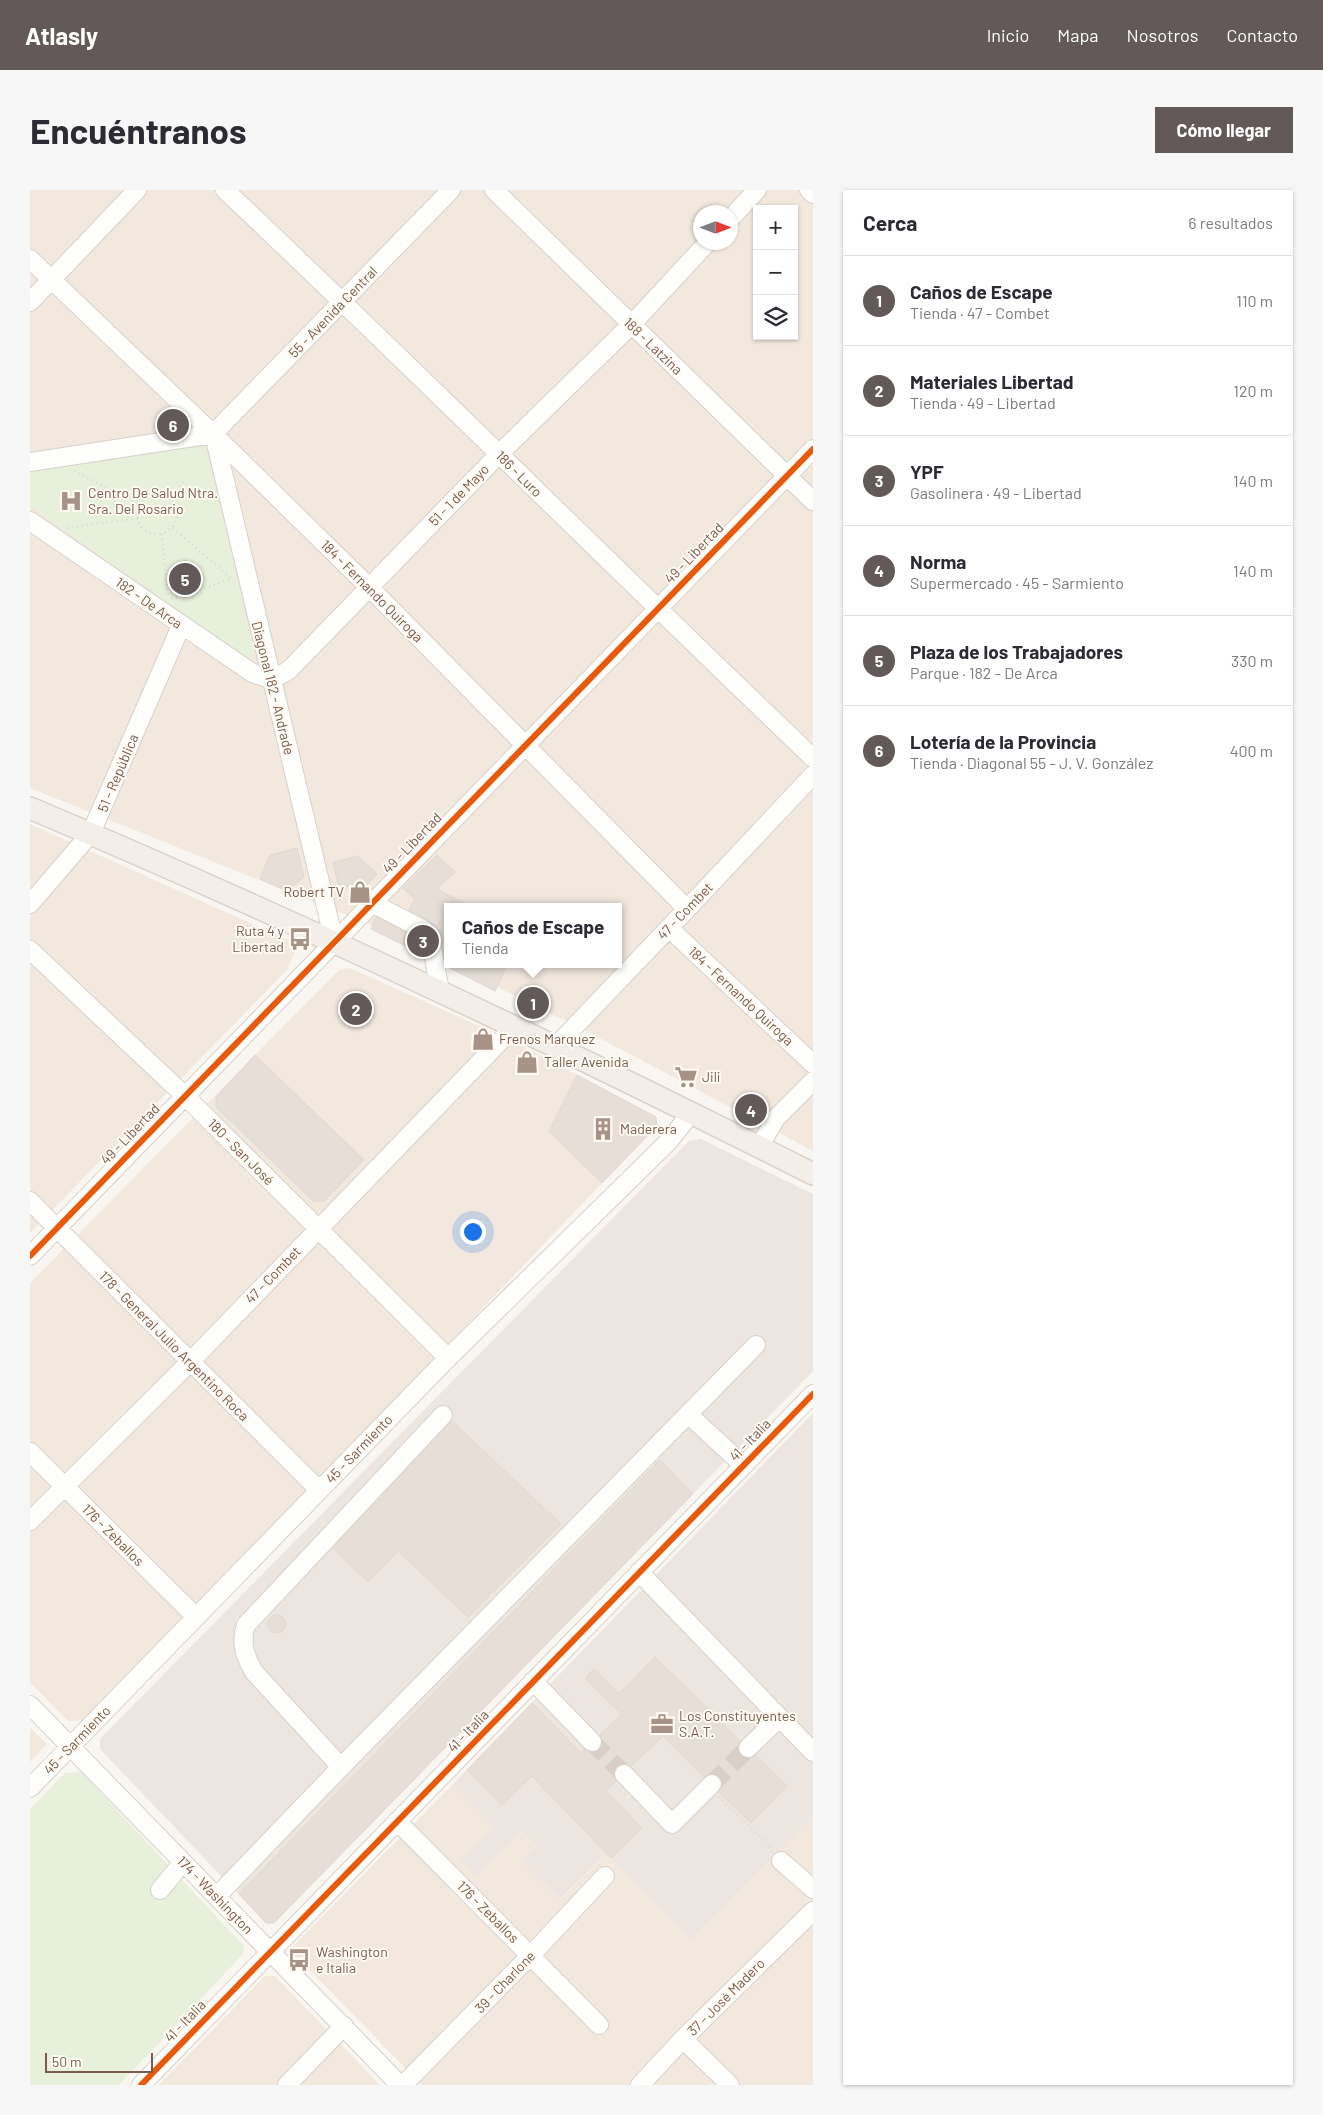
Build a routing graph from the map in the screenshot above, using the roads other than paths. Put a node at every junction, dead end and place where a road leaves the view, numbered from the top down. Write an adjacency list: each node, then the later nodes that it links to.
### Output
1 (137, 190): 11 (street)
2 (225, 190): 13 (street, 186 - Luro)
3 (451, 190): 13 (street, 55 - Avenida Central)
4 (494, 190): 14 (street, 188 - Latzina)
5 (756, 190): 8 (street)
6 (809, 190): 7 (street)
7 (813, 194)
8 (738, 209)
9 (701, 250): 14 (street, 51 - 1 de Mayo)
10 (30, 259): 11 (street, 184 - Fernando Quiroga)
11 (51, 280): 12 (street); 15 (street, 184 - Fernando Quiroga)
12 (30, 302)
13 (343, 302): 15 (street, 55 - Avenida Central); 17 (street, 186 - Luro)
14 (631, 325): 17 (street, 51 - 1 de Mayo); 19 (street, 188 - Latzina)
15 (214, 434): 18 (street); 22 (street, 184 - Fernando Quiroga); 25 (street, Diagonal 182 - Andrade)
16 (813, 449): 19 (street, 49 - Libertad)
17 (499, 454): 22 (street, 51 - 1 de Mayo); 23 (street, 186 - Luro)
18 (30, 462)
19 (787, 476): 20 (street, 188 - Latzina); 23 (street, 49 - Libertad)
20 (813, 501)
21 (30, 521): 24 (street, 182 - De Arca)
22 (370, 588): 25 (street, 51 - 1 de Mayo); 26 (street, 184 - Fernando Quiroga)
23 (658, 610): 26 (street, 49 - Libertad); 27 (street, 186 - Luro)
24 (181, 626): 25 (street, 182 - De Arca); 30 (street, 51 - República)
25 (271, 678): 35 (street, Diagonal 182 - Andrade)
26 (526, 746): 31 (street, 49 - Libertad); 33 (street, 184 - Fernando Quiroga)
27 (813, 758)
28 (813, 775): 33 (street, 47 - Combet)
29 (30, 808): 30 (main road)
30 (91, 833): 32 (street, 51 - República); 35 (main road)
31 (372, 903): 35 (street, 49 - Libertad); 37 (street)
32 (30, 904)
33 (687, 909): 34 (street, 47 - Combet)
34 (669, 928): 39 (street, 47 - Combet); 40 (street, 184 - Fernando Quiroga)
35 (334, 941): 37 (main road); 42 (street, 49 - Libertad)
36 (30, 950): 42 (street, 180 - San José)
37 (440, 991): 38 (main road)
38 (514, 1027): 39 (main road); 48 (street, 47 - Combet)
39 (556, 1046): 43 (main road)
40 (813, 1064)
41 (813, 1081): 44 (street)
42 (185, 1096): 47 (street, 49 - Libertad); 48 (street, 180 - San José)
43 (691, 1114): 44 (main road); 51 (street, 45 - Sarmiento)
44 (760, 1147): 45 (main road)
45 (813, 1174)
46 (30, 1201): 47 (street, 178 - General Julio Argentino Roca)
47 (57, 1227): 49 (street, 49 - Libertad); 52 (street, 178 - General Julio Argentino Roca)
48 (319, 1228): 51 (street, 180 - San José); 52 (street, 47 - Combet)
49 (30, 1256)
50 (756, 1345): 54 (street)
51 (448, 1358): 59 (street, 45 - Sarmiento)
52 (190, 1362): 58 (street, 47 - Combet); 59 (street, 178 - General Julio Argentino Roca)
53 (813, 1394): 57 (street, 41 - Italia)
54 (688, 1414): 57 (street); 70 (street)
55 (443, 1415): 70 (street)
56 (30, 1452): 58 (street, 176 - Zeballos)
57 (743, 1465): 61 (street, 41 - Italia)
58 (63, 1486): 60 (street, 47 - Combet); 62 (street, 176 - Zeballos)
59 (319, 1490): 62 (street, 45 - Sarmiento)
60 (30, 1521)
61 (640, 1572): 63 (street, 41 - Italia); 65 (street)
62 (196, 1617): 67 (street, 45 - Sarmiento)
63 (533, 1682): 66 (street); 74 (street, 41 - Italia)
64 (30, 1705): 67 (street, 174 - Washington)
65 (779, 1718): 68 (street); 69 (street)
66 (592, 1742)
67 (71, 1747): 73 (street, 45 - Sarmiento); 76 (street, 174 - Washington)
68 (748, 1748)
69 (813, 1752)
70 (341, 1767): 80 (street)
71 (624, 1774): 72 (street)
72 (710, 1785)
73 (30, 1788)
74 (397, 1822): 82 (street, 41 - Italia); 83 (street, 176 - Zeballos)
75 (781, 1861): 78 (street)
76 (183, 1862): 79 (street); 80 (street, 174 - Washington)
77 (605, 1876): 83 (street, 39 - Charlone)
78 (813, 1888)
79 (160, 1890)
80 (217, 1896): 82 (street, 174 - Washington)
81 (813, 1911): 86 (street, 37 - José Madero)
82 (270, 1951): 85 (street, 174 - Washington); 87 (street, 41 - Italia)
83 (531, 1955): 84 (street, 176 - Zeballos); 89 (street, 39 - Charlone)
84 (599, 2025)
85 (344, 2026): 88 (street); 89 (street, 174 - Washington)
86 (683, 2039): 90 (street, 37 - José Madero); 91 (street)
87 (141, 2085)
88 (286, 2085)
89 (402, 2085)
90 (640, 2085)
91 (730, 2085)

